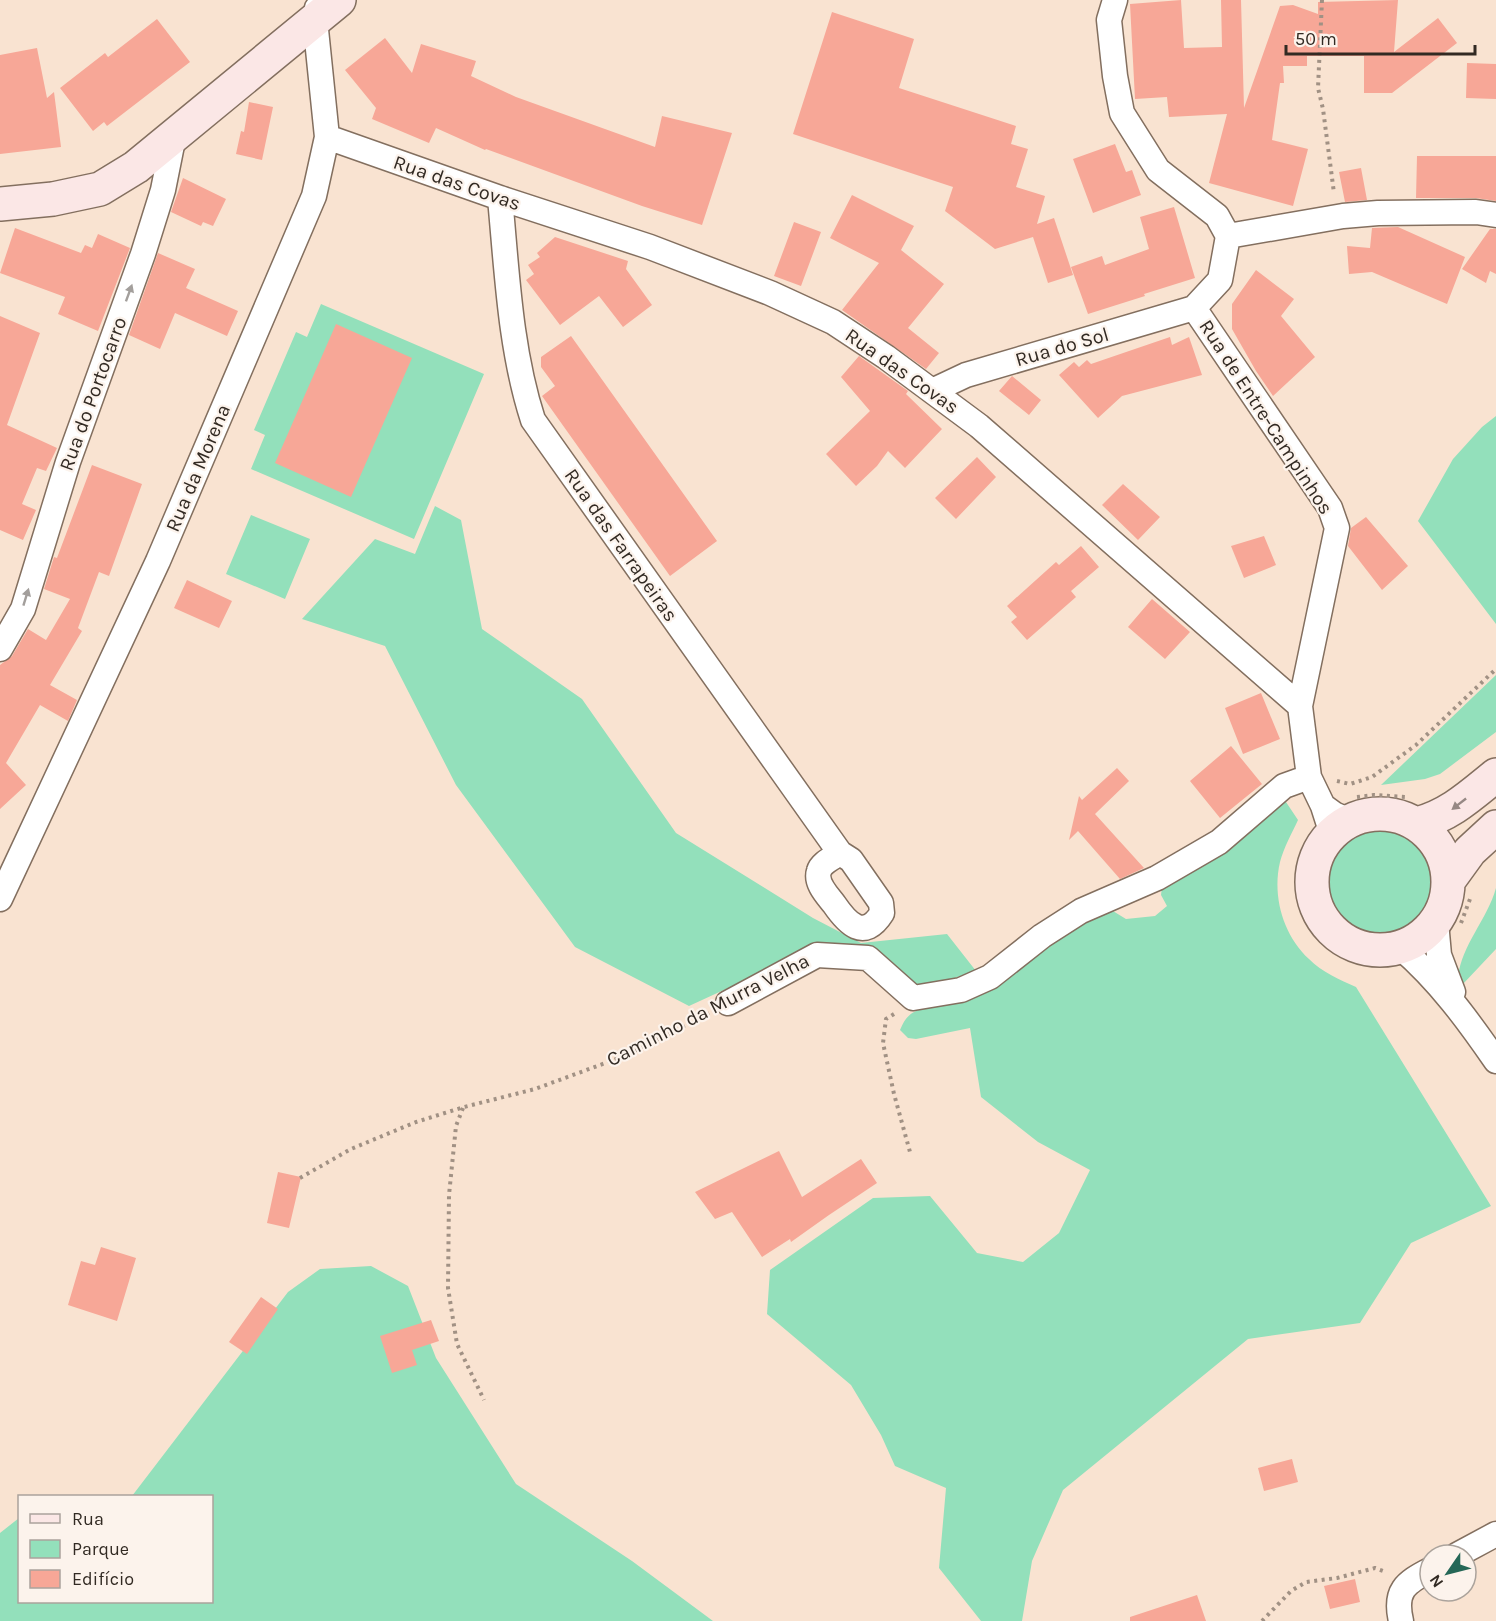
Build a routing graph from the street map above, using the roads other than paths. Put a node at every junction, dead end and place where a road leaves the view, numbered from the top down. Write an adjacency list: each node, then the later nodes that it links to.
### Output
1 (1115, 0): 8 (street)
2 (324, 6): 3 (main road); 4 (street, Rua da Morena)
3 (174, 135): 6 (main road); 11 (street, Rua do Portocarro, one-way to 3)
4 (327, 137): 5 (street, Rua das Covas); 20 (street, Rua da Morena)
5 (500, 198): 10 (street, Rua das Covas); 18 (street, Rua das Farrapeiras)
6 (0, 204)
7 (1496, 215): 8 (street)
8 (1228, 236): 9 (street, Rua de Entre-Campinhos)
9 (1194, 308): 10 (street, Rua do Sol); 12 (street, Rua de Entre-Campinhos)
10 (932, 391): 12 (street, Rua das Covas)
11 (0, 649)
12 (1299, 706): 14 (street)
13 (1496, 775): 15 (main road, one-way to 15)
14 (1309, 777): 16 (street); 23 (street, Caminho da Murra Velha)
15 (1412, 811): 16 (main road); 19 (main road)
16 (1334, 817): 22 (main road)
17 (1496, 827): 19 (main road)
18 (840, 853)
19 (1449, 880): 21 (main road)
20 (0, 899)
21 (1436, 922): 22 (main road); 24 (street)
22 (1401, 948): 24 (street)
23 (728, 1003)
24 (1459, 1008): 25 (street)
25 (1496, 1061)
26 (1496, 1534): 27 (street)
27 (1478, 1544)
28 (1478, 1553): 29 (street)
29 (1496, 1556)
30 (1418, 1577): 31 (street)
31 (1401, 1621)

